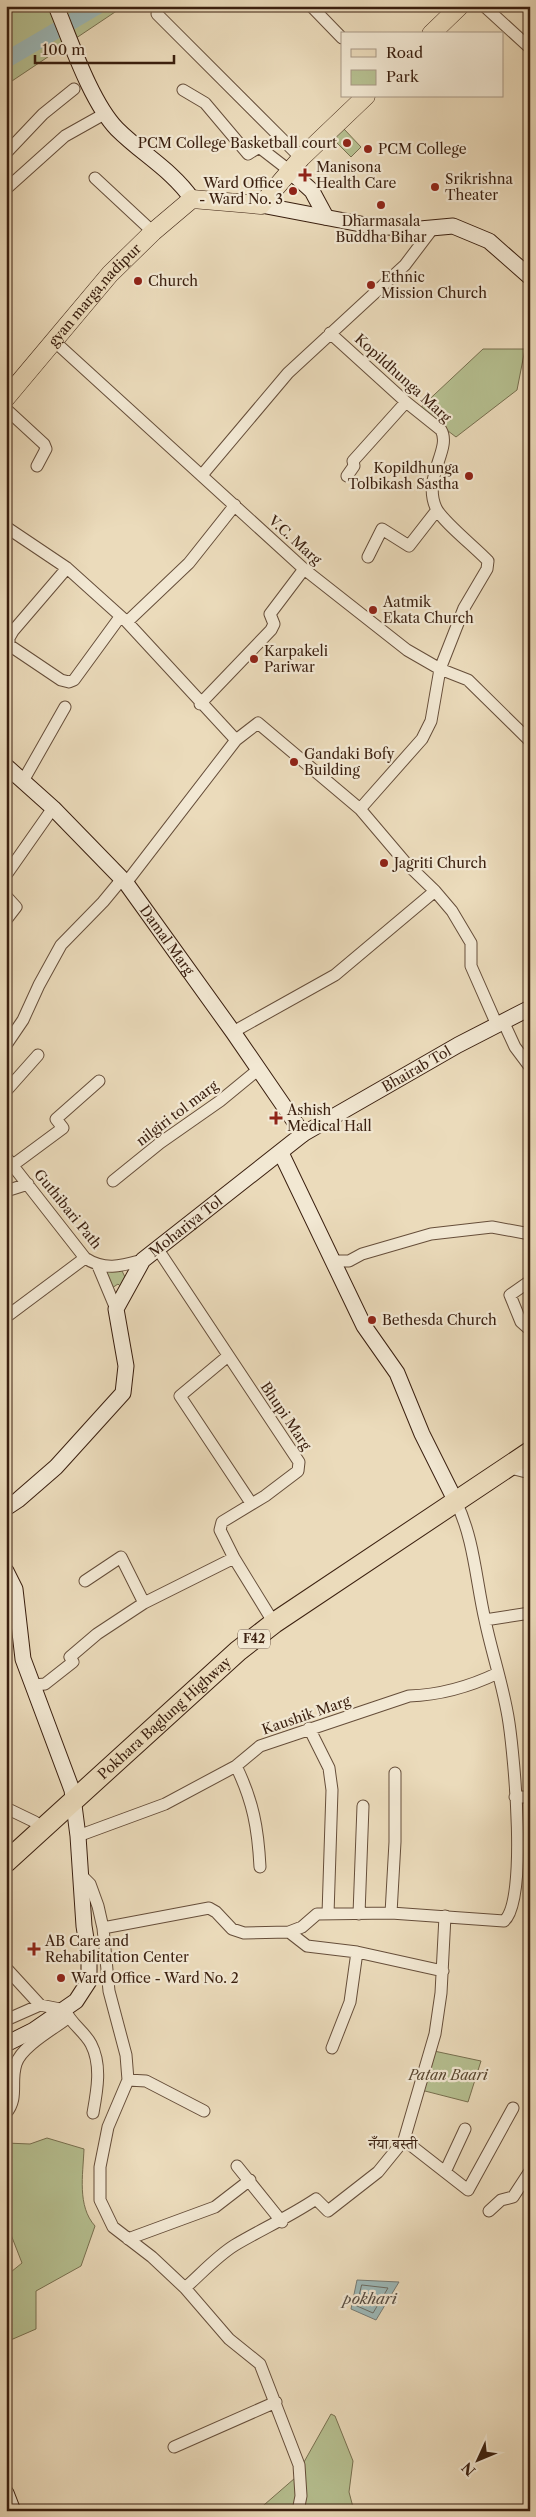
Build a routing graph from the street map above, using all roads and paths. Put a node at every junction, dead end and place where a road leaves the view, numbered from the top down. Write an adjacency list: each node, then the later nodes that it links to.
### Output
1 (56, 6): 12 (main road)
2 (311, 6): 7 (street)
3 (460, 6): 6 (main road)
4 (484, 6): 8 (street)
5 (157, 14): 14 (street)
6 (433, 32)
7 (341, 37)
8 (530, 48)
9 (74, 89): 13 (street)
10 (183, 90): 14 (street)
11 (364, 98): 14 (main road)
12 (106, 113): 16 (street); 17 (main road)
13 (6, 153)
14 (296, 165): 18 (main road); 19 (main road)
15 (95, 178): 21 (street)
16 (6, 189)
17 (192, 200): 18 (main road); 21 (main road, gyan marga,nadipur)
18 (261, 204): 19 (main road)
19 (326, 217): 20 (main road)
20 (433, 228): 22 (main road); 23 (street)
21 (153, 232): 24 (main road, gyan marga,nadipur)
22 (530, 277)
23 (330, 333): 26 (street, Kopildhunga Marg); 29 (street)
24 (54, 341): 25 (main road, gyan marga,nadipur); 29 (street, V.C. Marg)
25 (6, 398)
26 (406, 402): 30 (street); 32 (street, Kopildhunga Marg)
27 (6, 409): 28 (street)
28 (37, 466)
29 (202, 475): 31 (street, V.C. Marg)
30 (347, 476)
31 (235, 505): 36 (street, V.C. Marg); 37 (street)
32 (437, 510): 34 (street); 38 (street)
33 (6, 527): 35 (street)
34 (368, 557)
35 (67, 568): 37 (street); 37 (street)
36 (304, 569): 38 (street, V.C. Marg); 39 (street)
37 (123, 620): 39 (street)
38 (440, 669): 42 (street, V.C. Marg); 46 (street)
39 (200, 704): 41 (street)
40 (65, 707): 44 (street)
41 (236, 740): 46 (street); 48 (street)
42 (530, 741)
43 (6, 766): 44 (main road, Damal Marg)
44 (23, 781): 45 (main road, Damal Marg)
45 (53, 808): 47 (street); 48 (main road, Damal Marg)
46 (360, 809): 49 (street)
47 (6, 875)
48 (124, 881): 54 (main road, Damal Marg); 55 (street)
49 (435, 890): 53 (street); 54 (street)
50 (6, 896): 51 (street)
51 (6, 920)
52 (530, 1008): 53 (main road, Bhairab Tol)
53 (500, 1023): 57 (street); 61 (main road, Bhairab Tol)
54 (233, 1032): 58 (main road, Damal Marg)
55 (7, 1043)
56 (38, 1055): 60 (street)
57 (530, 1067)
58 (259, 1069): 61 (main road, Damal Marg); 64 (street, nilgiri tol marg)
59 (99, 1081): 63 (street)
60 (6, 1092)
61 (303, 1134): 62 (main road, Bhairab Tol)
62 (281, 1153): 68 (main road, Mohariya Tol); 71 (main road)
63 (10, 1161): 65 (street, Guthibari Path)
64 (113, 1181)
65 (28, 1184): 66 (street); 69 (street, Guthibari Path)
66 (6, 1191)
67 (530, 1234): 71 (street)
68 (157, 1248): 70 (main road, Mohariya Tol); 77 (street, Bhupi Marg)
69 (86, 1258): 72 (street, Guthibari Path); 75 (street)
70 (142, 1260): 72 (street, Guthibari Path); 74 (main road, Mohariya Tol)
71 (335, 1261): 82 (main road)
72 (98, 1266): 74 (street)
73 (530, 1281): 76 (street)
74 (116, 1309): 84 (main road)
75 (6, 1317)
76 (530, 1330)
77 (228, 1356): 83 (street); 83 (street, Bhupi Marg)
78 (530, 1439): 82 (highway, Pokhara Baglung Highway / F42)
79 (530, 1452): 80 (highway, Pokhara Baglung Highway / F42)
80 (508, 1467): 81 (street); 82 (highway, Pokhara Baglung Highway / F42)
81 (530, 1473)
82 (453, 1497): 90 (highway, Pokhara Baglung Highway / F42); 91 (street); 97 (highway, Pokhara Baglung Highway / F42)
83 (251, 1503): 85 (street, Bhupi Marg)
84 (6, 1508)
85 (234, 1558): 88 (street); 90 (street)
86 (6, 1571): 93 (main road)
87 (85, 1581): 88 (street)
88 (144, 1602): 93 (street)
89 (530, 1613): 91 (street)
90 (269, 1615): 97 (highway, Pokhara Baglung Highway / F42)
91 (485, 1620): 92 (street)
92 (498, 1673): 94 (street, Kaushik Marg); 98 (street)
93 (34, 1685): 97 (main road)
94 (309, 1728): 95 (street, Kaushik Marg); 109 (street)
95 (236, 1766): 103 (street, Kaushik Marg); 106 (street)
96 (395, 1773): 108 (street)
97 (73, 1796): 102 (highway, Pokhara Baglung Highway / F42); 103 (main road); 105 (highway, Pokhara Baglung Highway / F42)
98 (515, 1797): 99 (street); 111 (street)
99 (530, 1797)
100 (363, 1806): 110 (street)
101 (6, 1808): 102 (street)
102 (36, 1822): 104 (highway, Pokhara Baglung Highway / F42)
103 (78, 1836): 107 (main road)
104 (6, 1848)
105 (6, 1862)
106 (260, 1867)
107 (80, 1874): 112 (street); 118 (main road)
108 (391, 1913): 110 (street); 111 (street)
109 (328, 1914): 110 (street); 113 (street)
110 (359, 1914)
111 (445, 1916): 116 (street)
112 (103, 1928): 113 (street); 122 (street)
113 (289, 1932): 114 (street)
114 (357, 1952): 116 (street); 121 (street)
115 (6, 1968): 117 (street)
116 (443, 1971): 128 (street)
117 (40, 2005): 118 (street); 119 (street)
118 (67, 2014): 120 (main road); 125 (street); 126 (street)
119 (6, 2020)
120 (6, 2044)
121 (332, 2048)
122 (128, 2080): 124 (street); 135 (street)
123 (513, 2108): 131 (street)
124 (204, 2111)
125 (6, 2113)
126 (93, 2113)
127 (465, 2129): 131 (street)
128 (404, 2140): 131 (street); 134 (street)
129 (237, 2166): 132 (street)
130 (530, 2171): 133 (street)
131 (445, 2172)
132 (250, 2180): 134 (street); 135 (street)
133 (489, 2211)
134 (282, 2222): 136 (street)
135 (128, 2239): 136 (street)
136 (185, 2288): 137 (street)
137 (276, 2402): 138 (street); 141 (street)
138 (174, 2446)
139 (6, 2493): 140 (main road)
140 (14, 2510)
141 (298, 2511)

